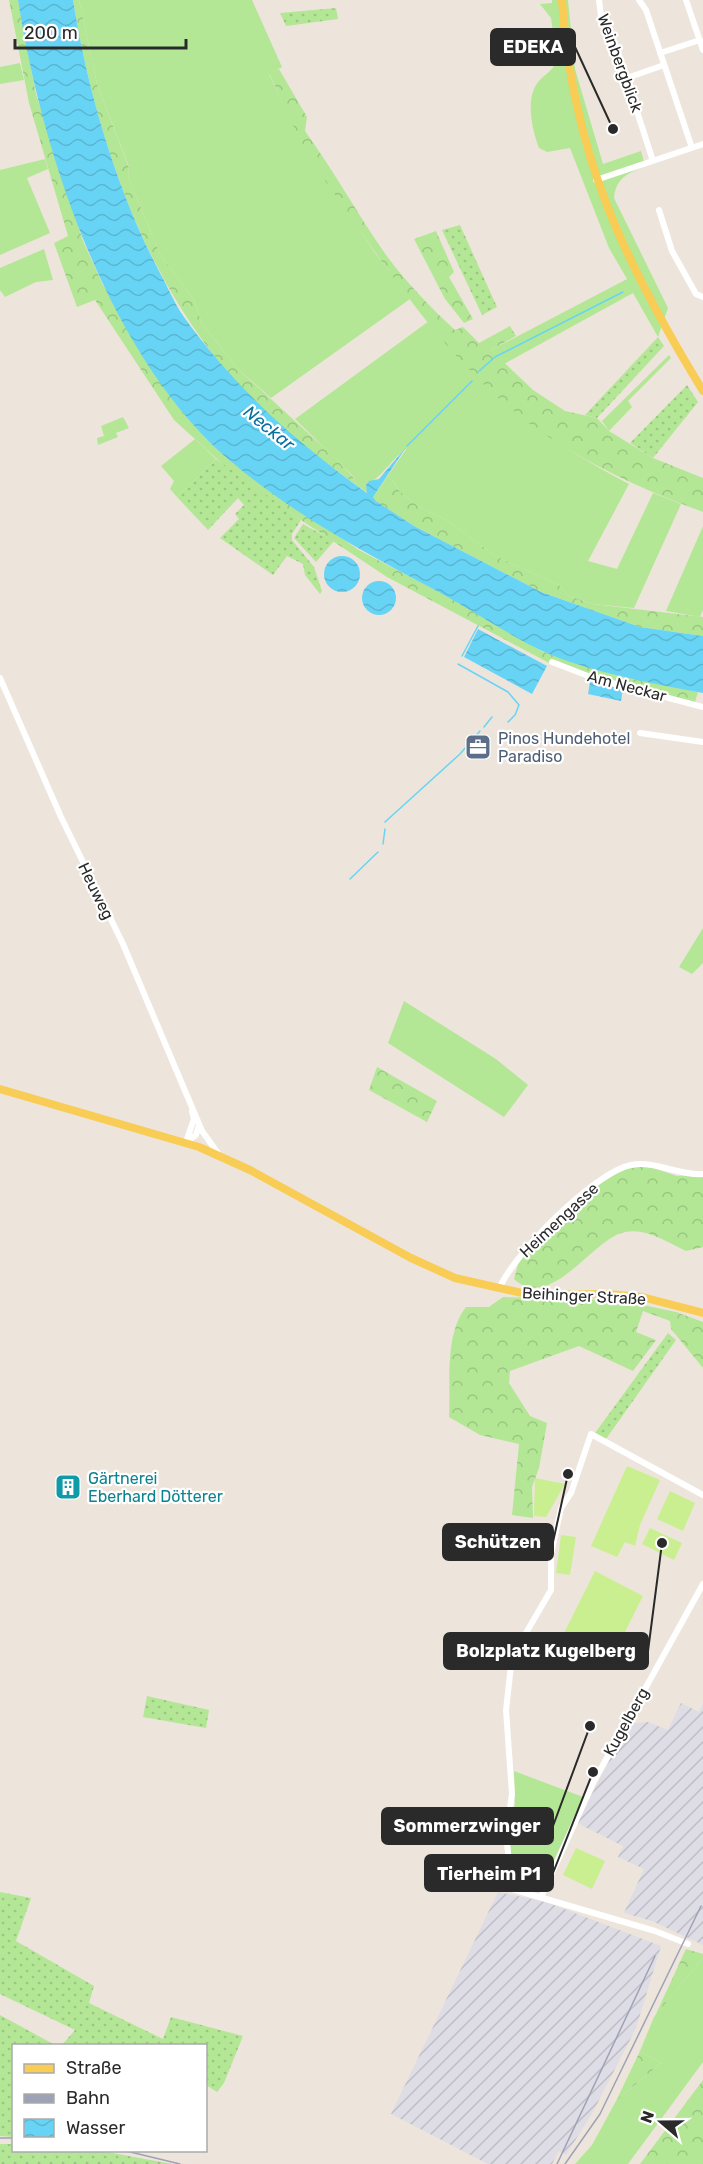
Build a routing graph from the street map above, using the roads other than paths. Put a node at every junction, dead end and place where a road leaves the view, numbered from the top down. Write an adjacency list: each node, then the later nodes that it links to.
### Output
1 (562, 0): 13 (main road)
2 (598, 0): 9 (street, Weinbergblick)
3 (639, 0): 7 (street)
4 (686, 0): 5 (street)
5 (700, 40): 6 (street); 7 (street)
6 (703, 50)
7 (660, 53): 8 (street)
8 (664, 65): 9 (street); 11 (street)
9 (627, 78): 12 (street, Weinbergblick)
10 (703, 144): 11 (street)
11 (692, 148): 12 (street)
12 (653, 161): 13 (street)
13 (596, 180): 16 (main road)
14 (659, 210): 15 (street)
15 (703, 297)
16 (703, 391)
17 (552, 662): 19 (street, Am Neckar)
18 (0, 678): 23 (street, Heuweg)
19 (703, 707)
20 (640, 733): 21 (street)
21 (703, 742)
22 (0, 1089): 25 (main road, Beihinger Straße)
23 (192, 1105): 24 (street, Heuweg); 25 (street)
24 (199, 1123): 25 (street); 26 (street, Heuweg)
25 (186, 1142): 26 (main road, Beihinger Straße)
26 (221, 1156): 28 (main road, Beihinger Straße)
27 (703, 1174): 28 (street, Heimengasse)
28 (499, 1290): 29 (main road, Beihinger Straße)
29 (703, 1313)
30 (703, 1495): 32 (street)
31 (703, 1584): 32 (street, Kugelberg)
32 (541, 1897): 33 (street)
33 (688, 1944)

